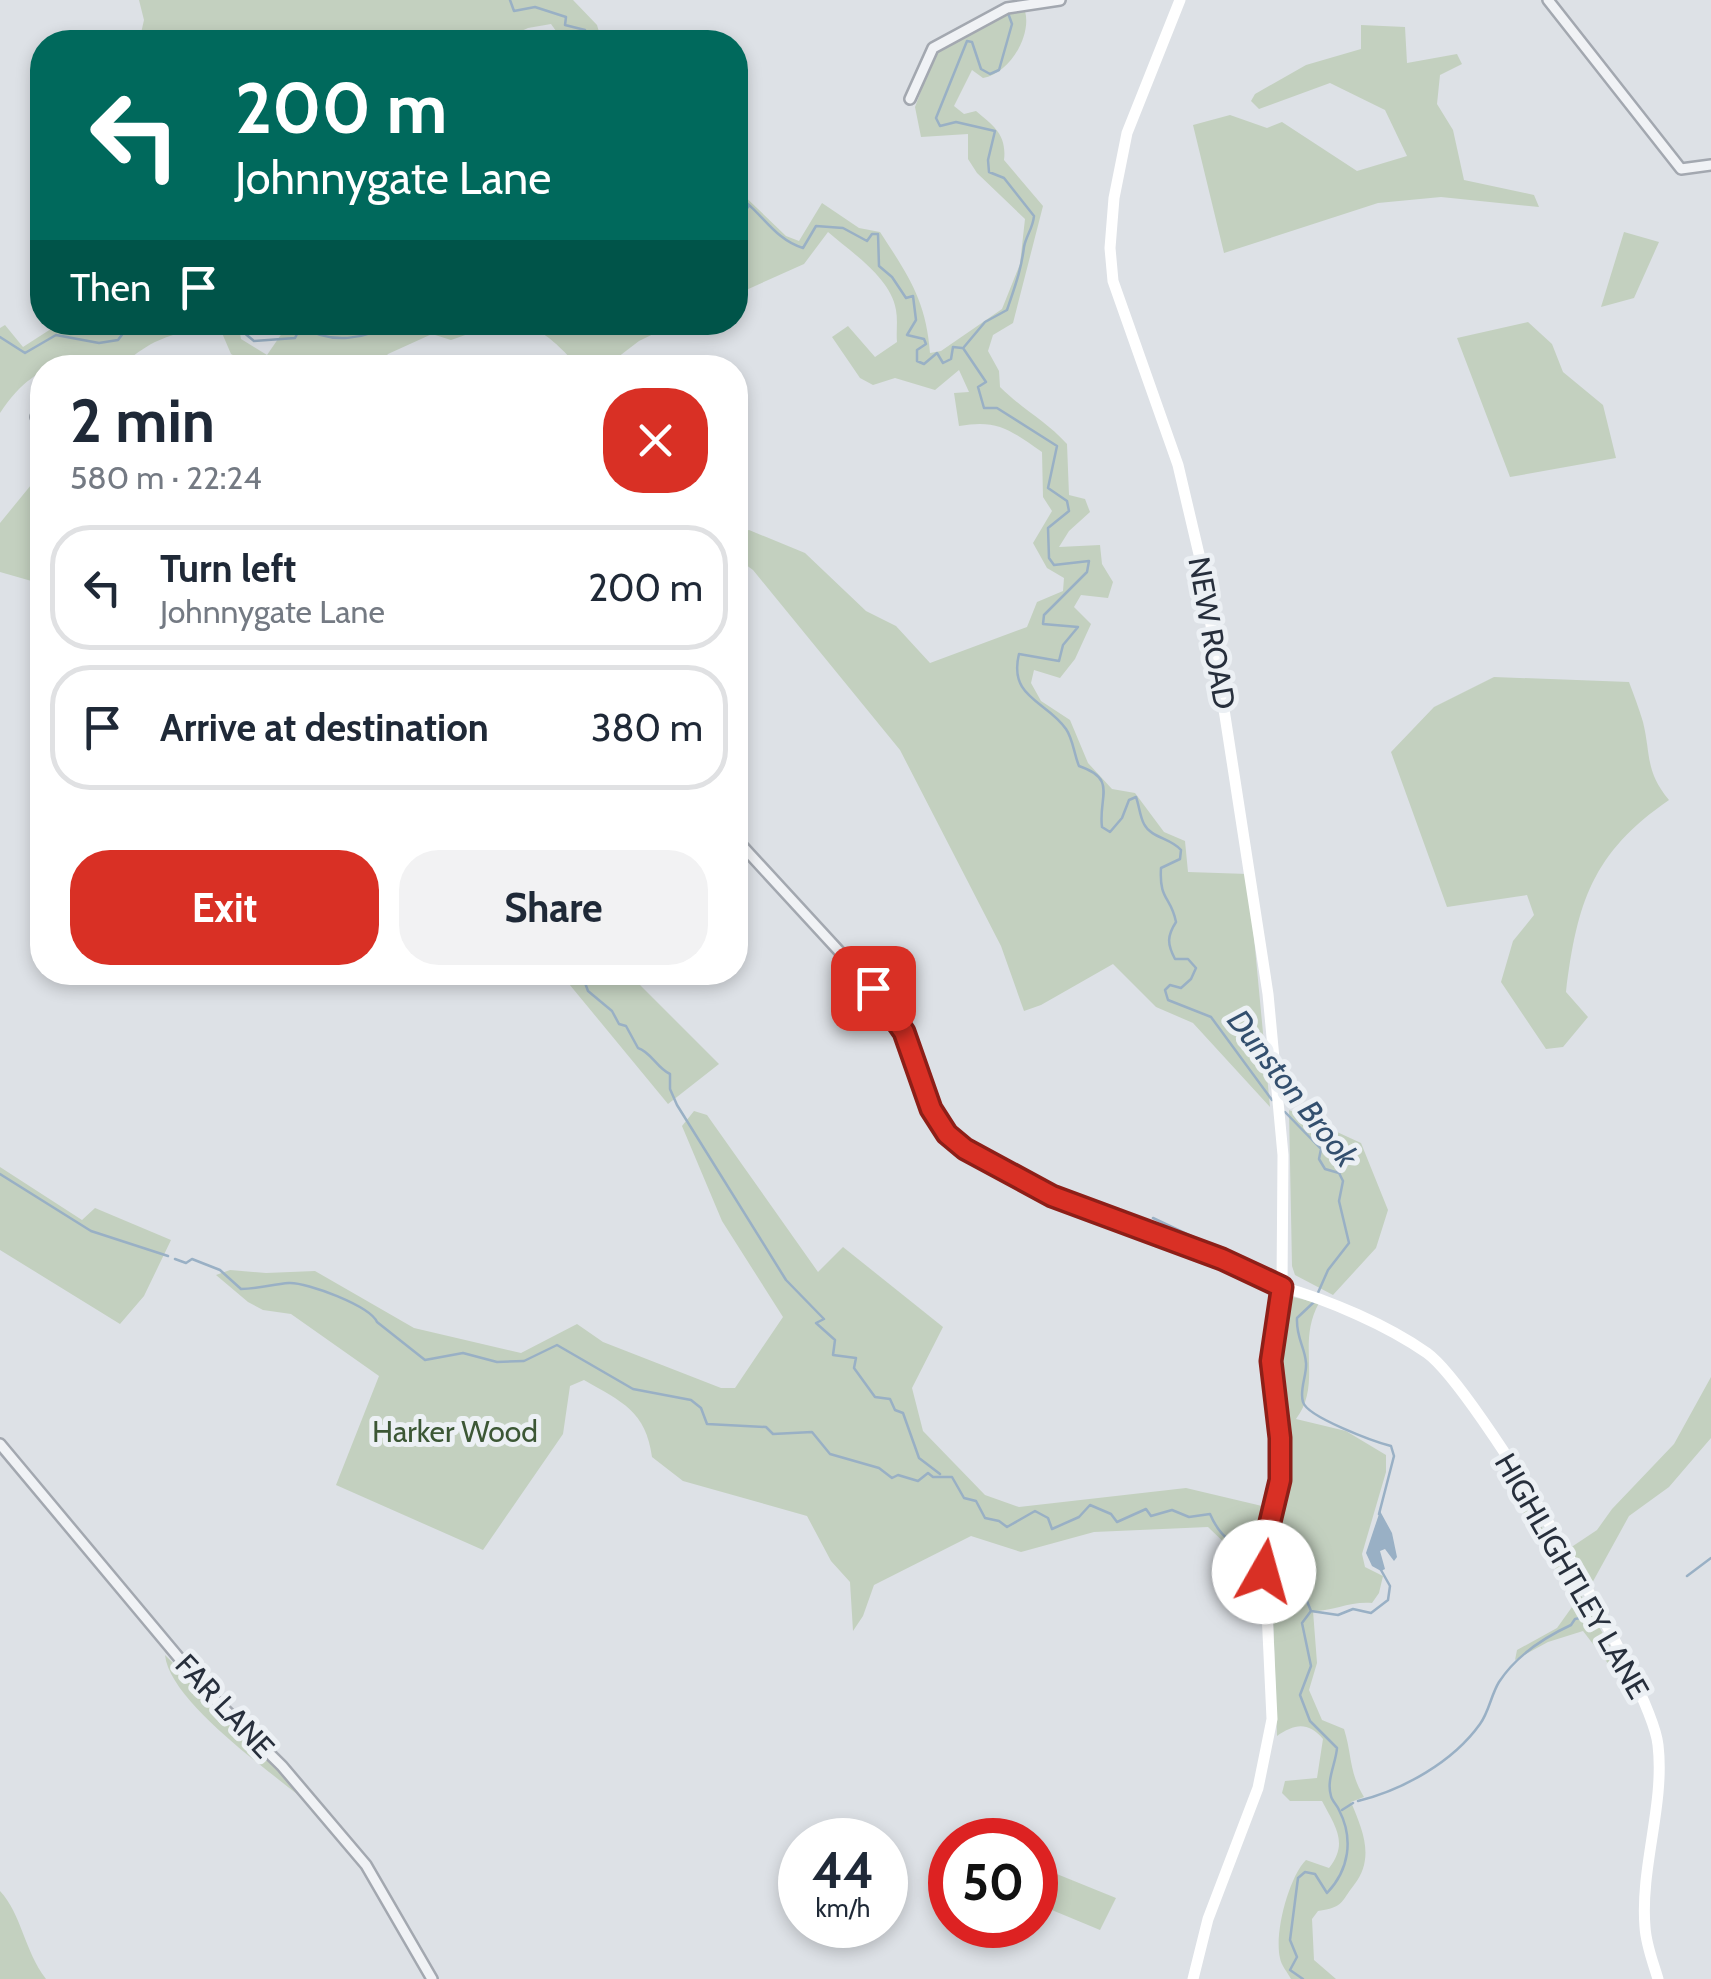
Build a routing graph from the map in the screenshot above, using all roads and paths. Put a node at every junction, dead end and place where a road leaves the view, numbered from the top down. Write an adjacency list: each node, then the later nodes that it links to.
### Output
1 (1060, 0): 4 (street)
2 (1180, 0): 7 (main road, NEW ROAD)
3 (1548, 0): 5 (street)
4 (910, 99)
5 (1711, 165)
6 (748, 852): 7 (street)
7 (1282, 1287): 10 (main road, NEW ROAD); 11 (main road, HIGHLIGHTLEY LANE)
8 (0, 1444): 9 (street, FAR LANE)
9 (432, 1979)
10 (1193, 1979)
11 (1658, 1979)

